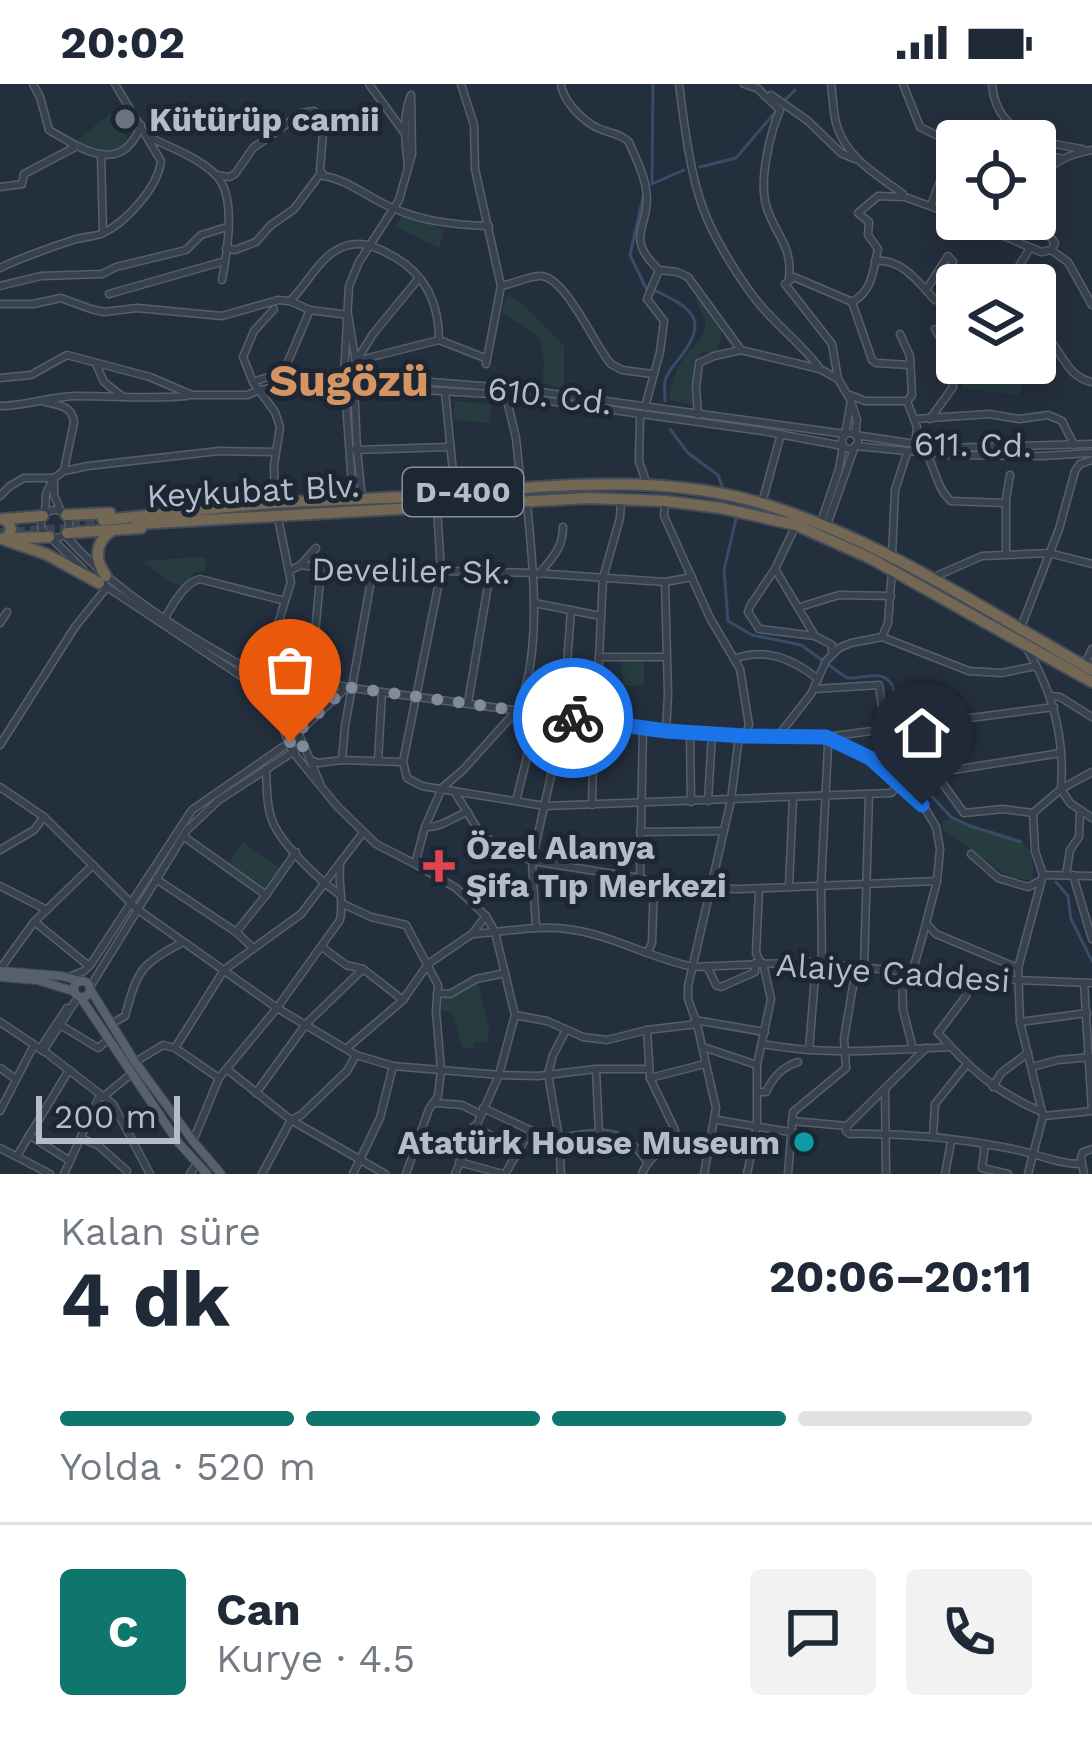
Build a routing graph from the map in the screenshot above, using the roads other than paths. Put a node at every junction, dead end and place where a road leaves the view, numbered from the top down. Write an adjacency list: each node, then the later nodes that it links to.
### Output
1 (33, 84): 17 (street)
2 (115, 84): 14 (street)
3 (369, 84): 13 (street)
4 (415, 84): 13 (street)
5 (460, 84): 31 (street)
6 (561, 84): 42 (street)
7 (679, 84): 66 (street)
8 (744, 84): 12 (street)
9 (831, 84): 22 (street)
10 (903, 84): 16 (street)
11 (992, 84): 18 (street)
12 (758, 89): 22 (street); 44 (street)
13 (404, 123): 30 (street)
14 (141, 124): 15 (street); 19 (street)
15 (145, 135): 24 (street); 33 (street)
16 (936, 135)
17 (77, 146): 19 (street); 25 (street)
18 (1091, 150): 21 (street)
19 (101, 154): 33 (street)
20 (1056, 158): 21 (street)
21 (1060, 158): 38 (street)
22 (859, 160): 27 (street)
23 (321, 173): 24 (street); 30 (street); 36 (street)
24 (216, 176): 32 (street)
25 (0, 187)
26 (936, 192): 28 (street)
27 (905, 196): 28 (street); 40 (street)
28 (931, 205): 29 (street)
29 (936, 207)
30 (394, 208): 31 (street); 35 (street)
31 (489, 226): 47 (street)
32 (226, 227): 36 (street); 46 (street)
33 (103, 233): 41 (street)
34 (1011, 240): 37 (street)
35 (371, 244): 43 (street); 51 (street); 57 (street)
36 (226, 248): 39 (street)
37 (1030, 248): 38 (street); 48 (street)
38 (1051, 250): 54 (street)
39 (225, 261): 45 (street); 49 (street)
40 (875, 261): 48 (street); 52 (street)
41 (2, 266)
42 (659, 270): 62 (street); 67 (street)
43 (420, 277): 60 (street); 63 (street)
44 (789, 278): 52 (street); 72 (street)
45 (222, 280)
46 (0, 286)
47 (501, 286): 60 (street); 67 (street)
48 (926, 290): 50 (street)
49 (109, 294)
50 (936, 300)
51 (290, 301): 53 (street); 56 (street)
52 (853, 302): 65 (street)
53 (0, 304)
54 (1092, 305)
55 (274, 309): 75 (street)
56 (310, 310): 57 (street); 71 (street)
57 (348, 315): 63 (street); 68 (street)
58 (935, 329): 88 (street)
59 (900, 334): 65 (street)
60 (439, 340): 63 (street)
61 (1056, 347): 73 (street)
62 (741, 350): 66 (street); 86 (street)
63 (356, 361): 69 (street)
64 (96, 364): 70 (street); 77 (street); 80 (street)
65 (910, 365): 81 (street)
66 (820, 369): 72 (street)
67 (654, 374): 84 (street)
68 (344, 375): 69 (street, 610. Cd.); 71 (street, 610. Cd.); 74 (street)
69 (358, 375): 74 (street); 84 (street, 610. Cd.)
70 (0, 378)
71 (281, 378): 75 (street, 610. Cd.)
72 (838, 379): 79 (street)
73 (1092, 382)
74 (350, 385): 75 (street, 610. Cd.); 76 (street, 610. Cd.); 97 (street)
75 (256, 386): 77 (street); 98 (street)
76 (445, 391): 78 (street, 610. Cd.); 95 (street)
77 (192, 395): 80 (street)
78 (506, 395): 85 (street, 610. Cd.); 106 (street)
79 (849, 398): 81 (street); 90 (street)
80 (126, 399): 82 (street)
81 (907, 401): 87 (street)
82 (41, 402): 83 (street); 102 (street)
83 (0, 406)
84 (646, 406): 85 (street); 86 (street, 610. Cd.)
85 (640, 415): 89 (street, 610. Cd.); 105 (street)
86 (698, 415): 90 (street, 610. Cd.)
87 (915, 419): 88 (street); 94 (street)
88 (930, 419): 96 (street)
89 (781, 434): 92 (street, 610. Cd.); 114 (street)
90 (850, 434): 92 (street); 93 (street); 94 (street, 611. Cd.)
91 (1092, 443): 96 (street, 611. Cd.)
92 (843, 446): 93 (street); 121 (street)
93 (855, 446): 99 (street, 611. Cd.); 121 (street)
94 (915, 446): 96 (street, 611. Cd.)
95 (450, 447): 97 (street); 107 (street)
96 (1075, 449): 100 (street, 611. Cd.); 101 (street, 611. Cd.)
97 (354, 450): 109 (street)
98 (275, 452): 102 (street); 116 (street)
99 (908, 453): 100 (street, 611. Cd.); 133 (street)
100 (927, 454): 113 (street)
101 (1092, 457): 129 (street)
102 (64, 471): 104 (street)
103 (1010, 475): 113 (street)
104 (54, 478): 108 (street); 117 (street); 118 (street)
105 (648, 486): 106 (highway, Keykubat Blv. / D-400); 114 (highway, Keykubat Blv. / D-400)
106 (521, 487): 107 (highway, Keykubat Blv. / D-400)
107 (455, 493): 109 (highway, Keykubat Blv. / D-400)
108 (0, 496)
109 (358, 499): 116 (highway, Keykubat Blv. / D-400)
110 (621, 499): 111 (highway, Keykubat Blv. / D-400); 112 (highway, Keykubat Blv. / D-400); 142 (street)
111 (526, 500): 115 (highway, Keykubat Blv. / D-400); 140 (street)
112 (665, 501): 123 (highway, Keykubat Blv. / D-400); 141 (street)
113 (1006, 502): 130 (street)
114 (762, 503): 121 (highway, Keykubat Blv. / D-400)
115 (437, 506): 116 (highway, Keykubat Blv. / D-400); 138 (street)
116 (276, 509): 120 (highway); 120 (highway); 137 (street)
117 (65, 514): 118 (street); 120 (highway); 124 (street)
118 (44, 515): 119 (highway); 125 (street)
119 (1, 519): 126 (highway)
120 (100, 525): 124 (highway); 145 (highway)
121 (822, 525): 123 (street); 127 (street); 133 (highway, D-400)
122 (563, 527): 140 (street)
123 (800, 527): 127 (highway, Keykubat Blv. / D-400); 136 (street)
124 (66, 534): 125 (street); 145 (street)
125 (50, 538): 126 (highway); 145 (street)
126 (1, 539): 145 (highway)
127 (832, 541): 133 (highway, D-400)
128 (316, 548): 132 (street)
129 (1049, 553): 130 (street); 131 (street); 156 (street)
130 (1006, 555): 143 (street)
131 (1092, 564)
132 (301, 565): 134 (street, Develiler Sk.); 137 (street, Develiler Sk.)
133 (892, 565): 143 (highway, D-400); 144 (highway, D-400); 147 (street)
134 (321, 568): 135 (street, Develiler Sk.); 169 (street)
135 (373, 568): 138 (street, Develiler Sk.); 173 (street)
136 (776, 569): 150 (street); 157 (street)
137 (289, 571): 148 (street)
138 (441, 572): 139 (street, Develiler Sk.); 177 (street)
139 (490, 573): 140 (street, Develiler Sk.); 179 (street)
140 (537, 574): 142 (street, Develiler Sk.); 149 (street)
141 (692, 577): 146 (street, Develiler Sk.); 164 (street)
142 (603, 578): 146 (street, Develiler Sk.); 153 (street)
143 (931, 578): 156 (highway, D-400)
144 (908, 579): 147 (street); 159 (highway, D-400)
145 (104, 582): 154 (street); 172 (street); 198 (street)
146 (665, 582): 162 (street)
147 (891, 596): 150 (street); 158 (street)
148 (285, 602): 154 (street); 170 (street)
149 (534, 603): 151 (street); 181 (street)
150 (800, 608): 157 (street)
151 (571, 610): 153 (street); 165 (street)
152 (7, 612): 155 (street)
153 (601, 616): 161 (street)
154 (165, 617): 170 (street)
155 (0, 623)
156 (1019, 630): 167 (highway, D-400)
157 (815, 636): 163 (street)
158 (882, 637): 163 (street); 166 (street)
159 (1024, 644): 166 (street); 171 (highway, D-400)
160 (1092, 649): 167 (street)
161 (599, 657): 162 (street); 184 (street)
162 (666, 657): 188 (street)
163 (829, 658): 168 (street)
164 (734, 659): 168 (street); 193 (street)
165 (567, 664)
166 (1037, 666): 178 (street)
167 (1088, 668)
168 (819, 675): 174 (street)
169 (311, 678): 170 (street); 173 (street)
170 (268, 681): 172 (street); 176 (street); 196 (street)
171 (1092, 682)
172 (255, 686): 176 (street)
173 (349, 687): 175 (street); 196 (street); 202 (street)
174 (814, 688): 186 (street); 194 (street)
175 (382, 692): 177 (street); 203 (street)
176 (265, 695): 199 (street)
177 (418, 695): 179 (street); 204 (street)
178 (1051, 696): 180 (street); 183 (street)
179 (468, 703): 181 (street)
180 (1054, 707): 186 (street); 200 (street)
181 (517, 710): 182 (street); 210 (street)
182 (538, 713): 184 (street); 218 (street)
183 (1092, 717)
184 (569, 718): 185 (street); 223 (street)
185 (594, 721): 187 (street); 222 (street)
186 (884, 725): 192 (street)
187 (643, 728): 188 (street); 220 (street)
188 (666, 731): 190 (street)
189 (912, 731): 207 (street)
190 (690, 732): 191 (street); 221 (street)
191 (712, 734): 193 (street); 219 (street)
192 (848, 734): 195 (street); 197 (street)
193 (742, 736): 194 (street); 217 (street)
194 (778, 736): 195 (street)
195 (826, 737): 197 (street); 215 (street)
196 (301, 739): 199 (street); 201 (street)
197 (842, 745): 208 (street)
198 (0, 746)
199 (291, 747): 205 (street); 212 (street); 257 (street)
200 (1061, 753): 207 (street); 211 (street)
201 (310, 760): 202 (street); 212 (street)
202 (342, 760): 203 (street)
203 (378, 760): 204 (street)
204 (403, 762): 210 (street)
205 (266, 769): 233 (street); 235 (street)
206 (1092, 772): 211 (street)
207 (934, 773): 226 (street)
208 (901, 783): 214 (street); 246 (street)
209 (0, 787): 227 (street)
210 (442, 788): 213 (street); 229 (street)
211 (1061, 789): 225 (street); 226 (street)
212 (325, 791): 232 (street)
213 (454, 791): 218 (street); 224 (street)
214 (868, 794): 215 (street); 249 (street)
215 (826, 796): 216 (street); 252 (street)
216 (793, 798): 217 (street); 251 (street)
217 (731, 800): 219 (street); 230 (street)
218 (516, 801): 223 (street)
219 (708, 801): 221 (street)
220 (640, 802): 221 (street); 222 (street); 231 (street)
221 (691, 802)
222 (592, 805): 223 (street)
223 (545, 806): 237 (street)
224 (468, 812): 229 (street); 237 (street)
225 (1079, 812): 228 (street); 241 (street)
226 (1033, 813): 243 (street)
227 (44, 817): 234 (street); 239 (street)
228 (1092, 818)
229 (424, 827): 238 (street)
230 (724, 831): 231 (street); 253 (street)
231 (640, 832): 244 (street)
232 (362, 834): 238 (street); 240 (street)
233 (183, 836): 245 (street); 255 (street)
234 (0, 850)
235 (296, 852): 248 (street); 255 (street)
236 (970, 854): 243 (street)
237 (532, 861): 244 (street); 262 (street)
238 (415, 864): 259 (street)
239 (93, 865): 257 (street); 258 (street)
240 (340, 866): 248 (street); 256 (street)
241 (1070, 875): 242 (street); 243 (street); 266 (street)
242 (1092, 876)
243 (1042, 877): 278 (street)
244 (640, 878): 247 (street)
245 (156, 879): 257 (street); 263 (street)
246 (937, 881): 249 (street); 261 (street)
247 (654, 882): 253 (street); 270 (street)
248 (326, 884): 256 (street); 269 (street)
249 (868, 884): 252 (street); 277 (street)
250 (0, 886): 258 (street)
251 (789, 886): 252 (street); 254 (street)
252 (821, 886): 272 (street)
253 (712, 888): 254 (street); 276 (street)
254 (759, 889): 271 (street)
255 (266, 895): 263 (street)
256 (342, 900): 268 (street); 273 (street)
257 (134, 906): 267 (street); 274 (street); 289 (street)
258 (47, 910): 260 (street)
259 (486, 916): 264 (street); 265 (street)
260 (34, 922): 274 (street); 281 (street)
261 (926, 923): 278 (street); 284 (street)
262 (536, 928): 264 (street); 270 (street)
263 (236, 932): 269 (street)
264 (495, 932): 265 (street); 283 (street)
265 (472, 934): 273 (street)
266 (1092, 939)
267 (183, 942): 280 (street); 299 (street)
268 (321, 946): 279 (street); 293 (street)
269 (253, 948): 280 (street)
270 (647, 953): 276 (street)
271 (760, 963): 272 (street, Alaiye Caddesi); 275 (street, Alaiye Caddesi); 275 (street); 304 (street)
272 (819, 963): 277 (street, Alaiye Caddesi); 315 (street)
273 (428, 964): 290 (street); 292 (street)
274 (89, 966): 285 (street)
275 (707, 966): 276 (street, Alaiye Caddesi)
276 (694, 967): 297 (street)
277 (860, 968): 282 (street, Alaiye Caddesi); 316 (street)
278 (1018, 968): 287 (street)
279 (363, 969): 292 (street); 300 (street)
280 (224, 970): 293 (street); 310 (street)
281 (0, 972): 285 (main road); 291 (main road)
282 (902, 972): 284 (street, Alaiye Caddesi); 314 (street)
283 (506, 973): 290 (street); 295 (street)
284 (912, 973): 286 (street, Alaiye Caddesi)
285 (62, 976): 289 (main road)
286 (968, 978): 287 (street, Alaiye Caddesi); 308 (street)
287 (1017, 980): 288 (street, Alaiye Caddesi); 298 (street)
288 (1088, 983): 294 (street)
289 (87, 986): 291 (main road); 291 (main road); 299 (main road)
290 (437, 994): 332 (street)
291 (77, 995): 301 (street); 305 (main road); 309 (street)
292 (403, 1000): 313 (street)
293 (277, 1008): 300 (street); 331 (street)
294 (1087, 1013): 298 (street); 319 (street)
295 (515, 1015): 302 (street); 336 (street)
296 (0, 1022): 309 (street)
297 (696, 1022): 303 (street); 304 (street); 307 (street)
298 (1020, 1022): 317 (street)
299 (111, 1024): 320 (main road)
300 (306, 1024): 313 (street); 342 (street)
301 (62, 1026): 305 (street); 309 (street)
302 (566, 1030): 303 (street); 335 (street)
303 (647, 1030): 333 (street)
304 (765, 1032): 306 (street)
305 (108, 1040): 334 (main road)
306 (762, 1044): 311 (street); 324 (street)
307 (702, 1047): 322 (street); 324 (street)
308 (951, 1047): 312 (street); 323 (street)
309 (39, 1048): 330 (street); 337 (street)
310 (175, 1048): 320 (street); 338 (street)
311 (788, 1048): 315 (street); 326 (street)
312 (926, 1048): 314 (street); 340 (street)
313 (346, 1049): 318 (street)
314 (913, 1049): 316 (street)
315 (809, 1050): 316 (street)
316 (845, 1051): 350 (street)
317 (1028, 1053): 327 (street); 339 (street)
318 (356, 1054): 325 (street); 348 (street)
319 (1091, 1057): 327 (street); 347 (street)
320 (136, 1062): 361 (main road)
321 (798, 1062): 326 (street)
322 (706, 1063): 333 (street); 349 (street)
323 (967, 1064): 339 (street); 359 (street)
324 (757, 1065): 341 (street)
325 (393, 1066): 332 (street); 372 (street)
326 (786, 1066): 341 (street)
327 (1032, 1067): 347 (street)
328 (0, 1069): 337 (street)
329 (596, 1069): 333 (street); 335 (street); 356 (street)
330 (69, 1070): 343 (street); 358 (street)
331 (228, 1070): 338 (street); 342 (street)
332 (441, 1070): 336 (street); 344 (street)
333 (650, 1073): 376 (street)
334 (131, 1074): 343 (street); 374 (main road)
335 (548, 1074): 336 (street); 362 (street)
336 (499, 1075): 346 (street)
337 (16, 1078): 345 (street)
338 (218, 1078): 361 (street)
339 (993, 1087): 347 (street)
340 (885, 1089): 353 (street); 357 (street)
341 (757, 1092): 352 (street)
342 (256, 1093): 348 (street)
343 (102, 1096): 360 (street); 370 (street)
344 (432, 1104): 346 (street); 387 (street)
345 (1, 1108)
346 (482, 1111): 351 (street); 354 (street)
347 (1043, 1114): 368 (street)
348 (290, 1120): 372 (street); 384 (street)
349 (716, 1120): 352 (street); 392 (street)
350 (792, 1121): 353 (street); 355 (street)
351 (474, 1126): 367 (street); 375 (street)
352 (758, 1126): 355 (street); 393 (street)
353 (847, 1126): 357 (street)
354 (530, 1132): 362 (street); 367 (street)
355 (790, 1132): 394 (street)
356 (599, 1133): 362 (street); 376 (street)
357 (887, 1133): 359 (street); 395 (street)
358 (29, 1135): 369 (street); 371 (street)
359 (933, 1137): 363 (street)
360 (81, 1138): 371 (street); 377 (street)
361 (193, 1141): 383 (main road)
362 (559, 1141): 390 (street)
363 (952, 1141): 364 (street); 396 (street)
364 (985, 1143): 368 (street); 397 (street)
365 (0, 1148): 369 (street)
366 (1092, 1149): 373 (street)
367 (518, 1151): 389 (street)
368 (1034, 1152): 373 (street); 398 (street)
369 (17, 1156): 378 (street)
370 (142, 1159): 377 (street); 380 (street)
371 (70, 1161): 379 (street)
372 (359, 1161): 385 (street); 386 (street)
373 (1081, 1161): 399 (street)
374 (197, 1162): 381 (street); 382 (main road)
375 (459, 1162): 388 (street); 389 (street)
376 (648, 1162): 391 (street)
377 (126, 1172)
378 (50, 1174)
379 (64, 1174)
380 (150, 1174)
381 (190, 1174)
382 (207, 1174)
383 (221, 1174)
384 (262, 1174)
385 (353, 1174)
386 (386, 1174)
387 (406, 1174)
388 (455, 1174)
389 (504, 1174)
390 (561, 1174)
391 (642, 1174)
392 (705, 1174)
393 (747, 1174)
394 (788, 1174)
395 (886, 1174)
396 (945, 1174)
397 (1008, 1174)
398 (1028, 1174)
399 (1084, 1174)

